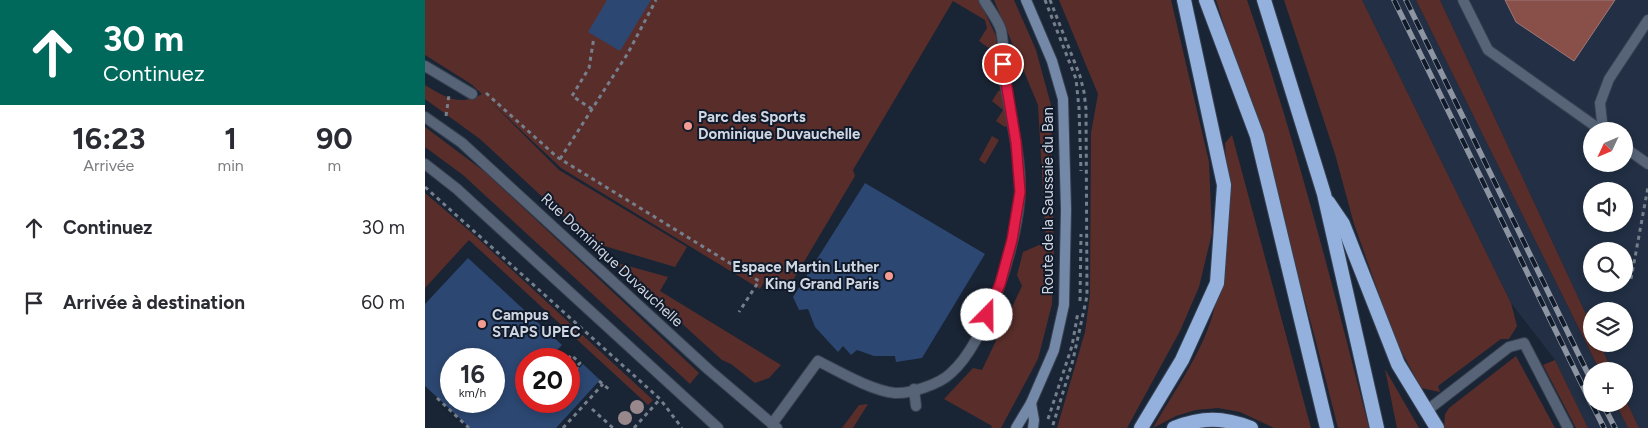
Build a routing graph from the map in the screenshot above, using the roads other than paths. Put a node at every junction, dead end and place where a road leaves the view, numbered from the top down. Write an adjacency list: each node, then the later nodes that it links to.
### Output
1 (984, 0): 17 (street)
2 (1026, 0): 18 (main road, Route de la Saussaie du Ban)
3 (1184, 0): 25 (highway)
4 (1206, 0): 28 (highway)
5 (1264, 0): 16 (highway)
6 (1463, 0): 11 (street)
7 (1648, 20): 12 (street)
8 (425, 66): 9 (street)
9 (472, 94)
10 (425, 117): 21 (street, Rue Dominique Duvauchelle)
11 (1589, 122)
12 (1601, 122)
13 (1633, 153): 15 (street)
14 (425, 164): 22 (street)
15 (1648, 164)
16 (1324, 194): 20 (highway); 29 (highway)
17 (914, 389): 19 (street); 21 (street)
18 (1031, 403): 23 (main road, Route de la Saussaie du Ban); 24 (main road, Route de la Saussaie du Ban)
19 (915, 406)
20 (1425, 412): 30 (highway); 31 (street)
21 (775, 426)
22 (718, 428)
23 (1016, 428)
24 (1033, 428)
25 (1141, 428)
26 (1175, 428): 27 (highway)
27 (1251, 428)
28 (1327, 428)
29 (1377, 428)
30 (1437, 428)
31 (1568, 428)

